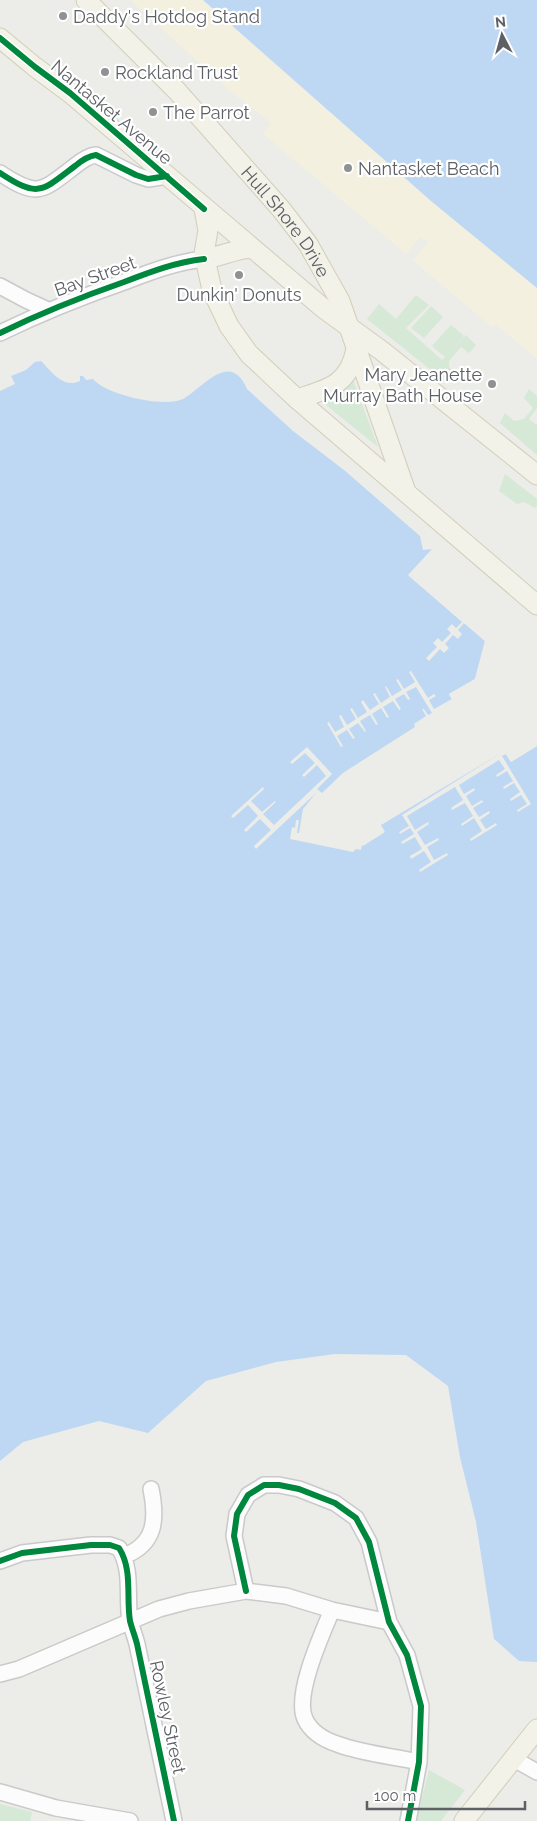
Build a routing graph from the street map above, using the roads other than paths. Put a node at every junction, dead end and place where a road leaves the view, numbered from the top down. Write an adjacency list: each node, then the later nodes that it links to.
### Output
1 (86, 0): 10 (main road, Hull Shore Drive)
2 (0, 38): 4 (main road, Nantasket Avenue)
3 (0, 173): 4 (street)
4 (167, 176): 5 (main road, Nantasket Avenue)
5 (204, 209): 6 (main road, Nantasket Avenue); 7 (main road)
6 (251, 248): 7 (main road, Bay Street); 10 (main road, Nantasket Avenue)
7 (204, 258): 9 (street, Bay Street); 13 (main road)
8 (0, 286): 9 (street)
9 (48, 310): 11 (street, Bay Street)
10 (348, 327): 12 (main road, Hull Shore Drive); 14 (main road, Nantasket Avenue)
11 (0, 333)
12 (356, 349): 13 (main road); 15 (main road, Hull Shore Drive)
13 (297, 399): 15 (main road)
14 (537, 476)
15 (406, 492): 16 (main road)
16 (537, 605)
17 (151, 1489): 18 (street)
18 (124, 1556): 19 (street); 22 (street, Rowley Street)
19 (0, 1561)
20 (246, 1591): 21 (street); 22 (street); 23 (street)
21 (332, 1610): 23 (street); 27 (street)
22 (130, 1620): 24 (street); 31 (street, Rowley Street)
23 (389, 1622): 27 (street)
24 (0, 1674)
25 (537, 1729): 26 (main road)
26 (514, 1759): 28 (street); 33 (main road)
27 (419, 1762): 32 (street)
28 (537, 1772)
29 (0, 1792): 30 (street)
30 (130, 1821)
31 (174, 1821)
32 (408, 1821)
33 (464, 1821)

